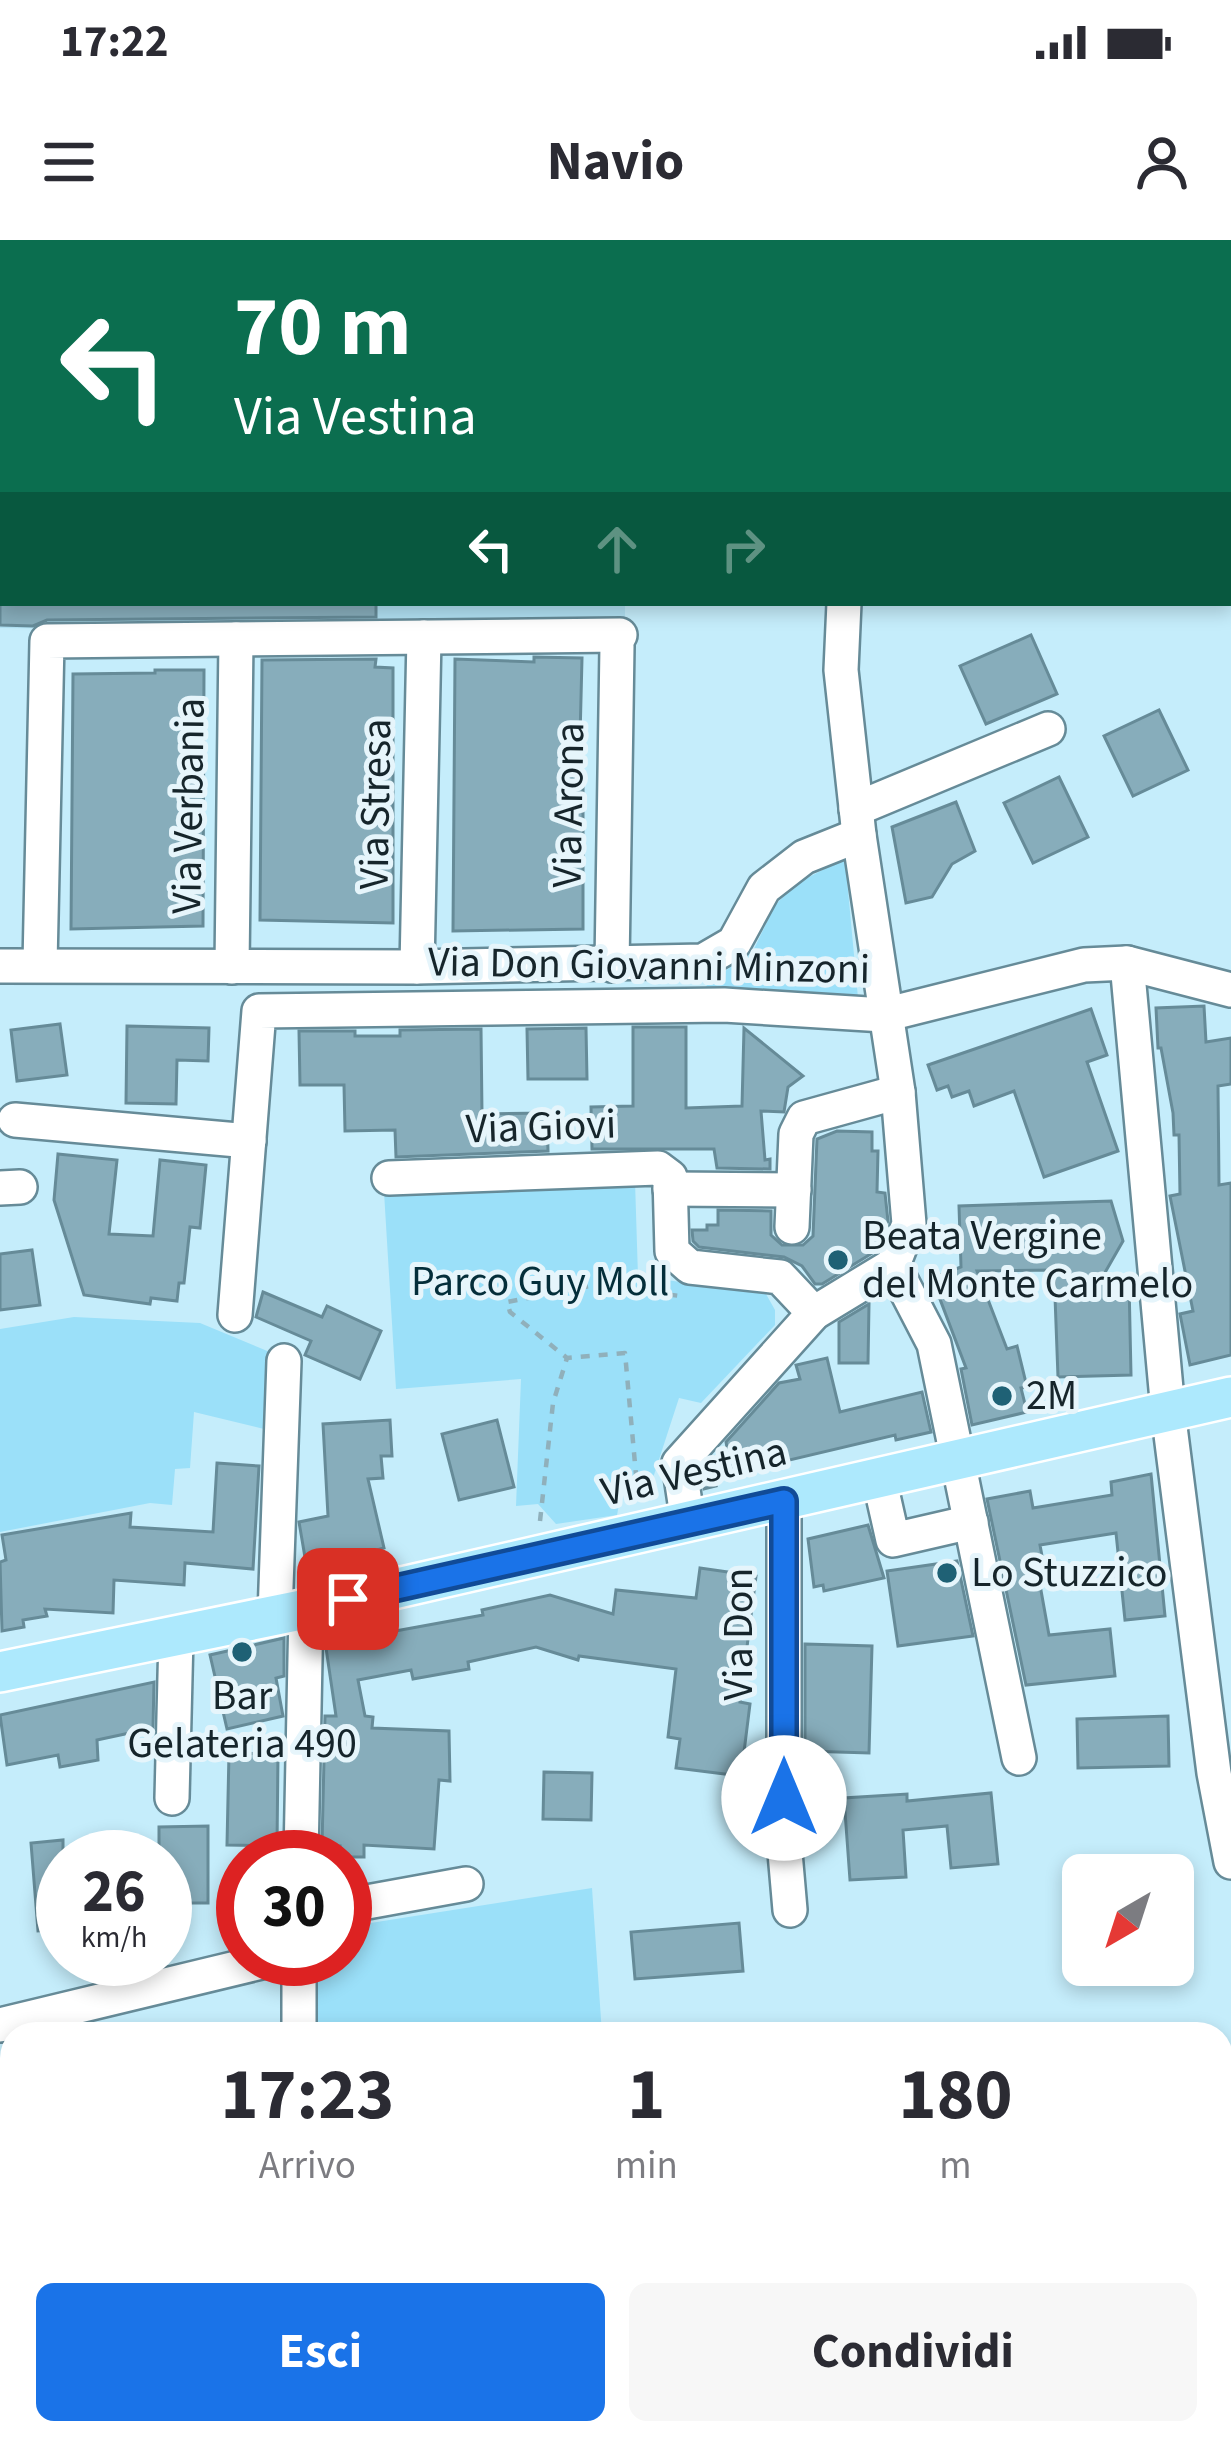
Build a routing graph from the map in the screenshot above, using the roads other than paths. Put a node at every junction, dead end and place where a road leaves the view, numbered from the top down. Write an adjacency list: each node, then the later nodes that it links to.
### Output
1 (844, 606): 5 (street)
2 (424, 640): 3 (street); 8 (street, Via Arona); 11 (street, Via Stresa)
3 (236, 643): 7 (street); 10 (street, Via Verbania)
4 (1048, 728): 5 (street)
5 (858, 822): 8 (street); 13 (street)
6 (1126, 963): 12 (street, Via Don Giovanni Minzoni); 13 (street, Via Don Giovanni Minzoni); 26 (street)
7 (40, 964): 9 (street); 10 (street)
8 (611, 964): 11 (street)
9 (0, 966)
10 (232, 967): 11 (street)
11 (417, 968)
12 (1231, 990)
13 (884, 1015): 14 (street); 16 (street, Via Don Giovanni Minzoni)
14 (898, 1092): 19 (street); 21 (street)
15 (15, 1120): 16 (street)
16 (249, 1141): 23 (street, Via Don Giovanni Minzoni)
17 (389, 1178): 18 (street, Via Giovi)
18 (670, 1189): 19 (street); 22 (street)
19 (794, 1190): 20 (street)
20 (792, 1227)
21 (893, 1265): 22 (street); 27 (street)
22 (814, 1313): 30 (street)
23 (235, 1315)
24 (284, 1361): 32 (street)
25 (1231, 1397): 26 (main road, Via Vestina)
26 (1168, 1411): 27 (main road, Via Vestina); 38 (street)
27 (960, 1459): 28 (main road, Via Vestina); 31 (street)
28 (879, 1478): 29 (main road, Via Vestina); 31 (street)
29 (784, 1501): 30 (main road, Via Vestina); 41 (street, Via Don)
30 (688, 1522): 32 (main road, Via Vestina)
31 (971, 1522): 35 (street)
32 (291, 1612): 33 (main road, Via Vestina); 37 (street)
33 (176, 1636): 34 (main road, Via Vestina); 36 (street)
34 (0, 1672)
35 (1019, 1758)
36 (172, 1798)
37 (300, 1830)
38 (1231, 1862)
39 (466, 1884): 40 (street)
40 (372, 1901)
41 (790, 1910)
42 (216, 1973): 44 (street)
43 (299, 1986): 45 (street)
44 (8, 2022)
45 (299, 2022)

